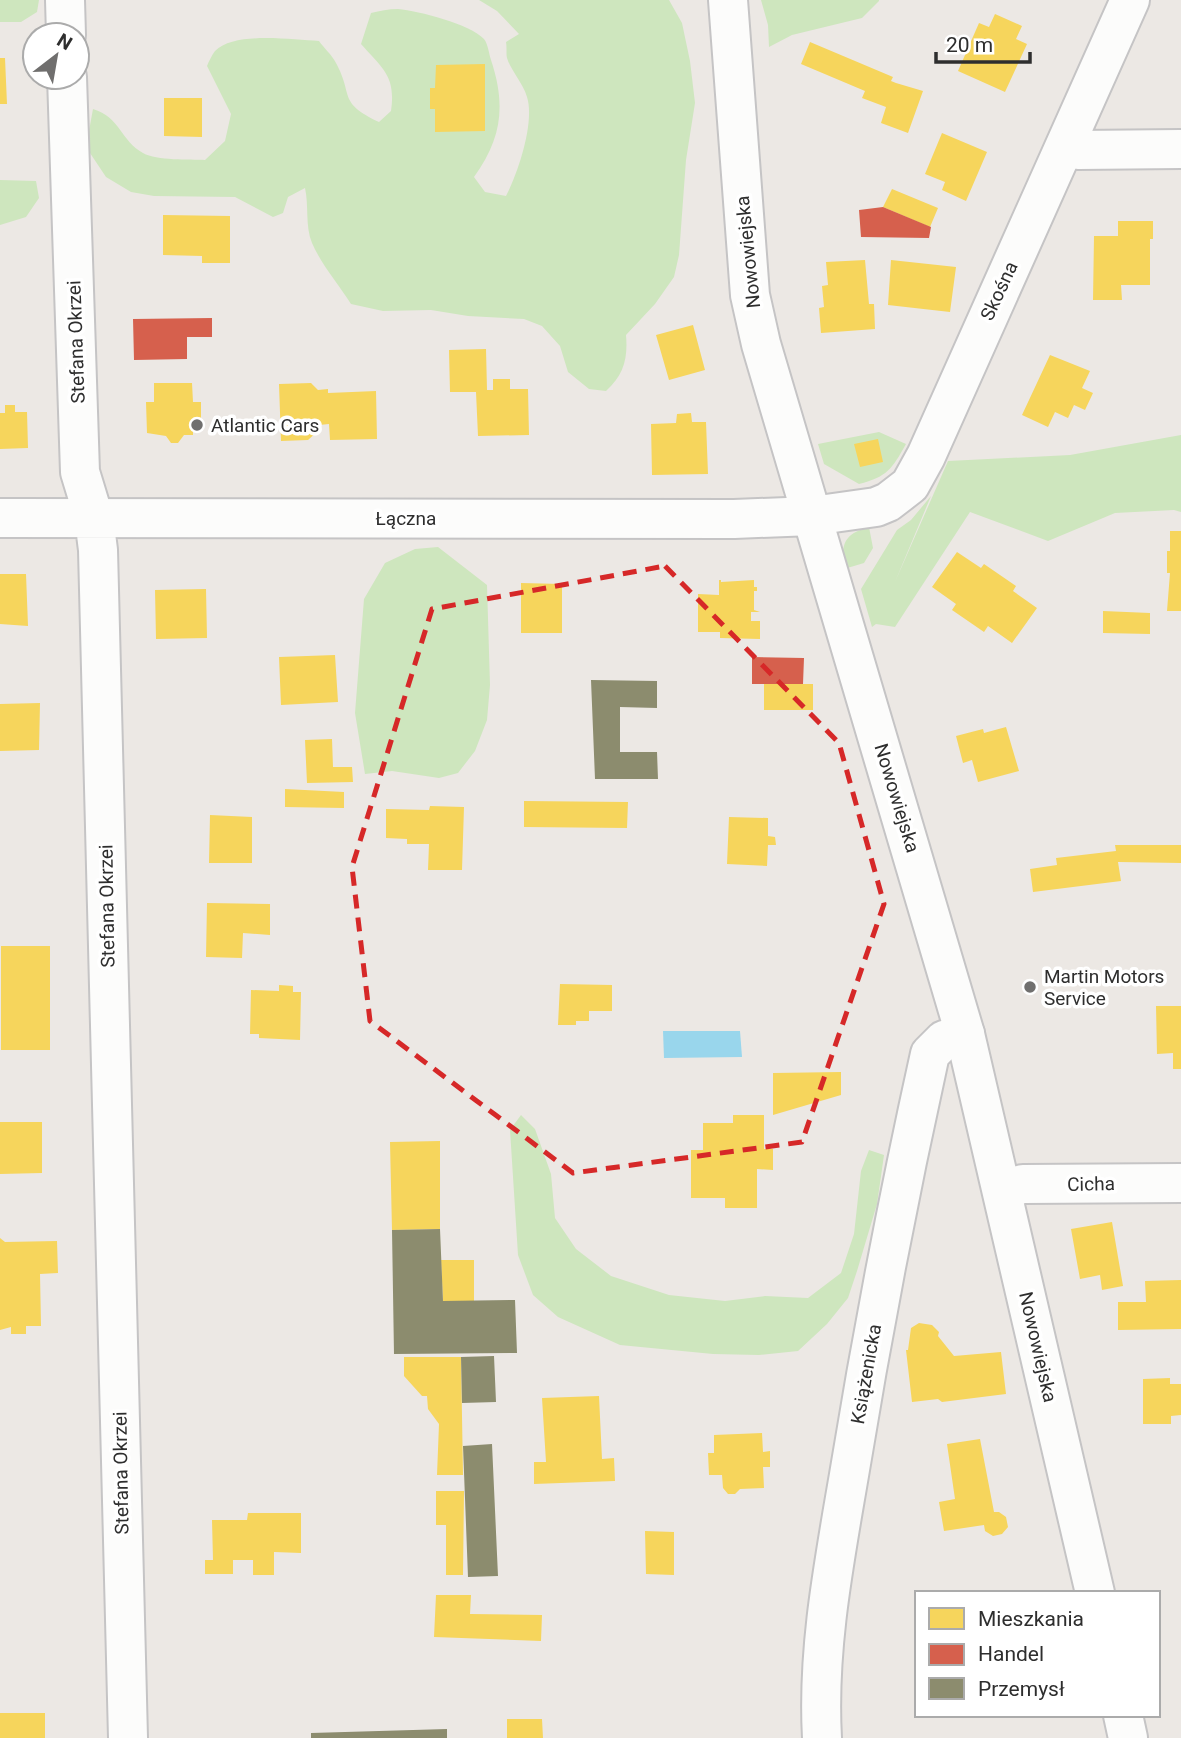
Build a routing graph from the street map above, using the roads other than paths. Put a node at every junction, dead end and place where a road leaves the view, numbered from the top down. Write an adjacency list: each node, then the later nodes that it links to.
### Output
1 (65, 0): 4 (street)
2 (728, 0): 8 (street, Nowowiejska)
3 (1130, 0): 6 (street, Skośna)
4 (66, 21)
5 (67, 91): 10 (street, Stefana Okrzei)
6 (1066, 145): 7 (street); 8 (street, Skośna)
7 (1181, 149)
8 (812, 516): 10 (street, Łączna); 11 (street, Nowowiejska)
9 (0, 518): 10 (street, Łączna)
10 (94, 518): 16 (street, Stefana Okrzei)
11 (965, 1034): 13 (street, Nowowiejska); 17 (street, Książenicka)
12 (1181, 1183): 13 (street, Cicha)
13 (1002, 1189): 14 (street, Nowowiejska)
14 (1095, 1591)
15 (1123, 1717): 18 (street)
16 (128, 1738)
17 (822, 1738)
18 (1128, 1738)

